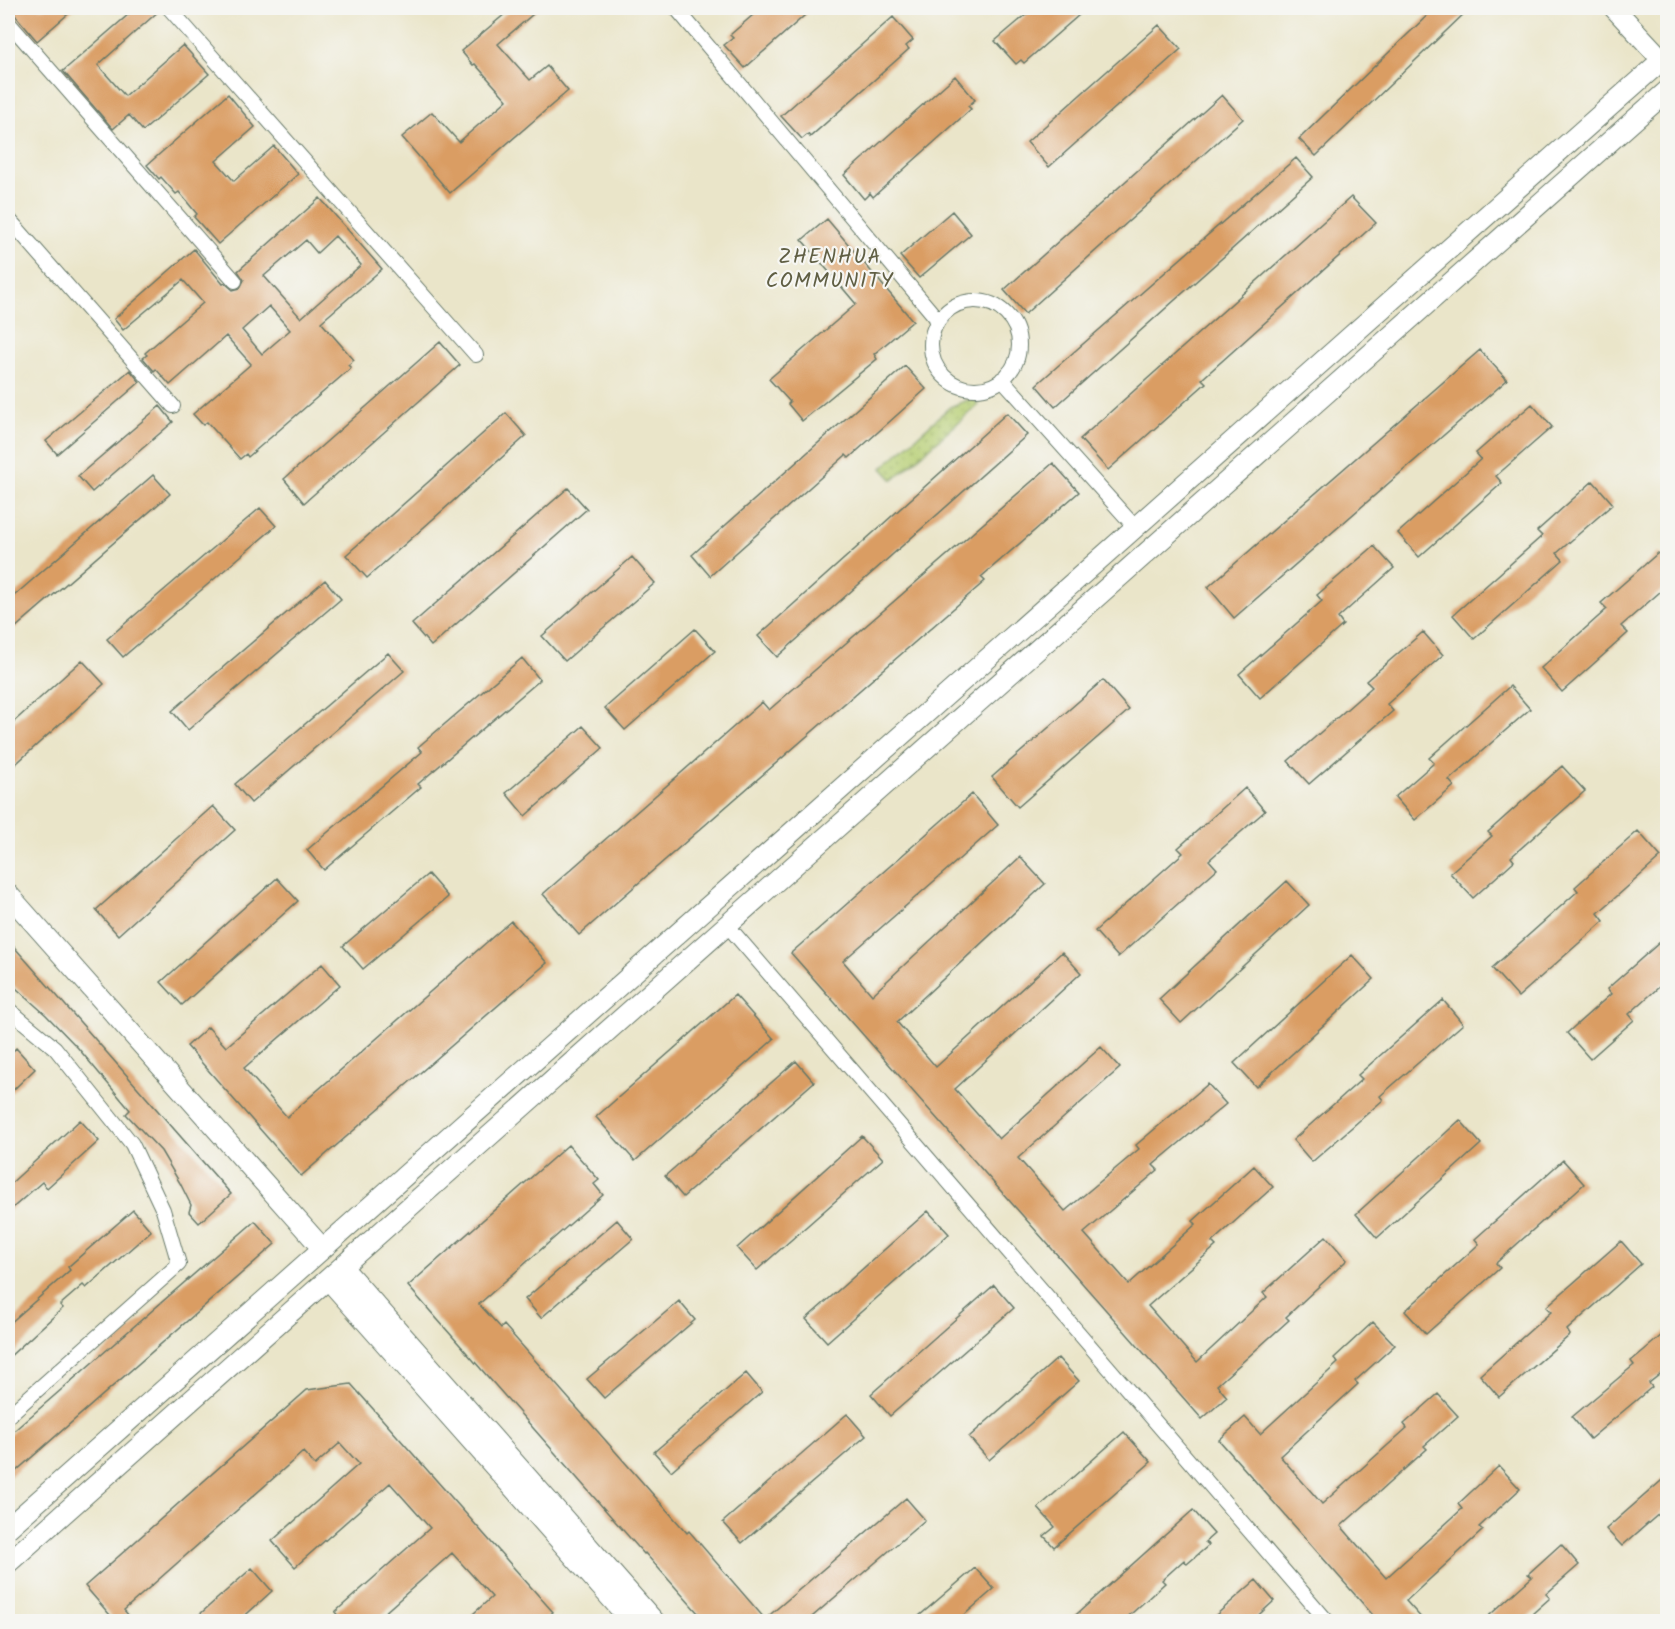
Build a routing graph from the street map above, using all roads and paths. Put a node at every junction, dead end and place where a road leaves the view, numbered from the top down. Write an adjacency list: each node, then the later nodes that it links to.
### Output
1 (169, 8): 10 (street)
2 (676, 8): 9 (street)
3 (1614, 8): 5 (main road)
4 (8, 22): 8 (street)
5 (1665, 63): 13 (main road)
6 (1668, 90): 15 (main road)
7 (8, 218): 12 (street)
8 (235, 281)
9 (938, 320): 11 (street); 11 (street)
10 (476, 355)
11 (1002, 379): 13 (street)
12 (174, 406)
13 (1135, 527): 17 (main road)
14 (8, 894): 17 (main road)
15 (727, 925): 18 (main road); 24 (street)
16 (8, 1009): 19 (street)
17 (322, 1248): 20 (main road)
18 (335, 1273): 21 (main road); 22 (main road); 23 (main road)
19 (8, 1416)
20 (8, 1528)
21 (8, 1563)
22 (632, 1622)
23 (655, 1622)
24 (1328, 1622)

